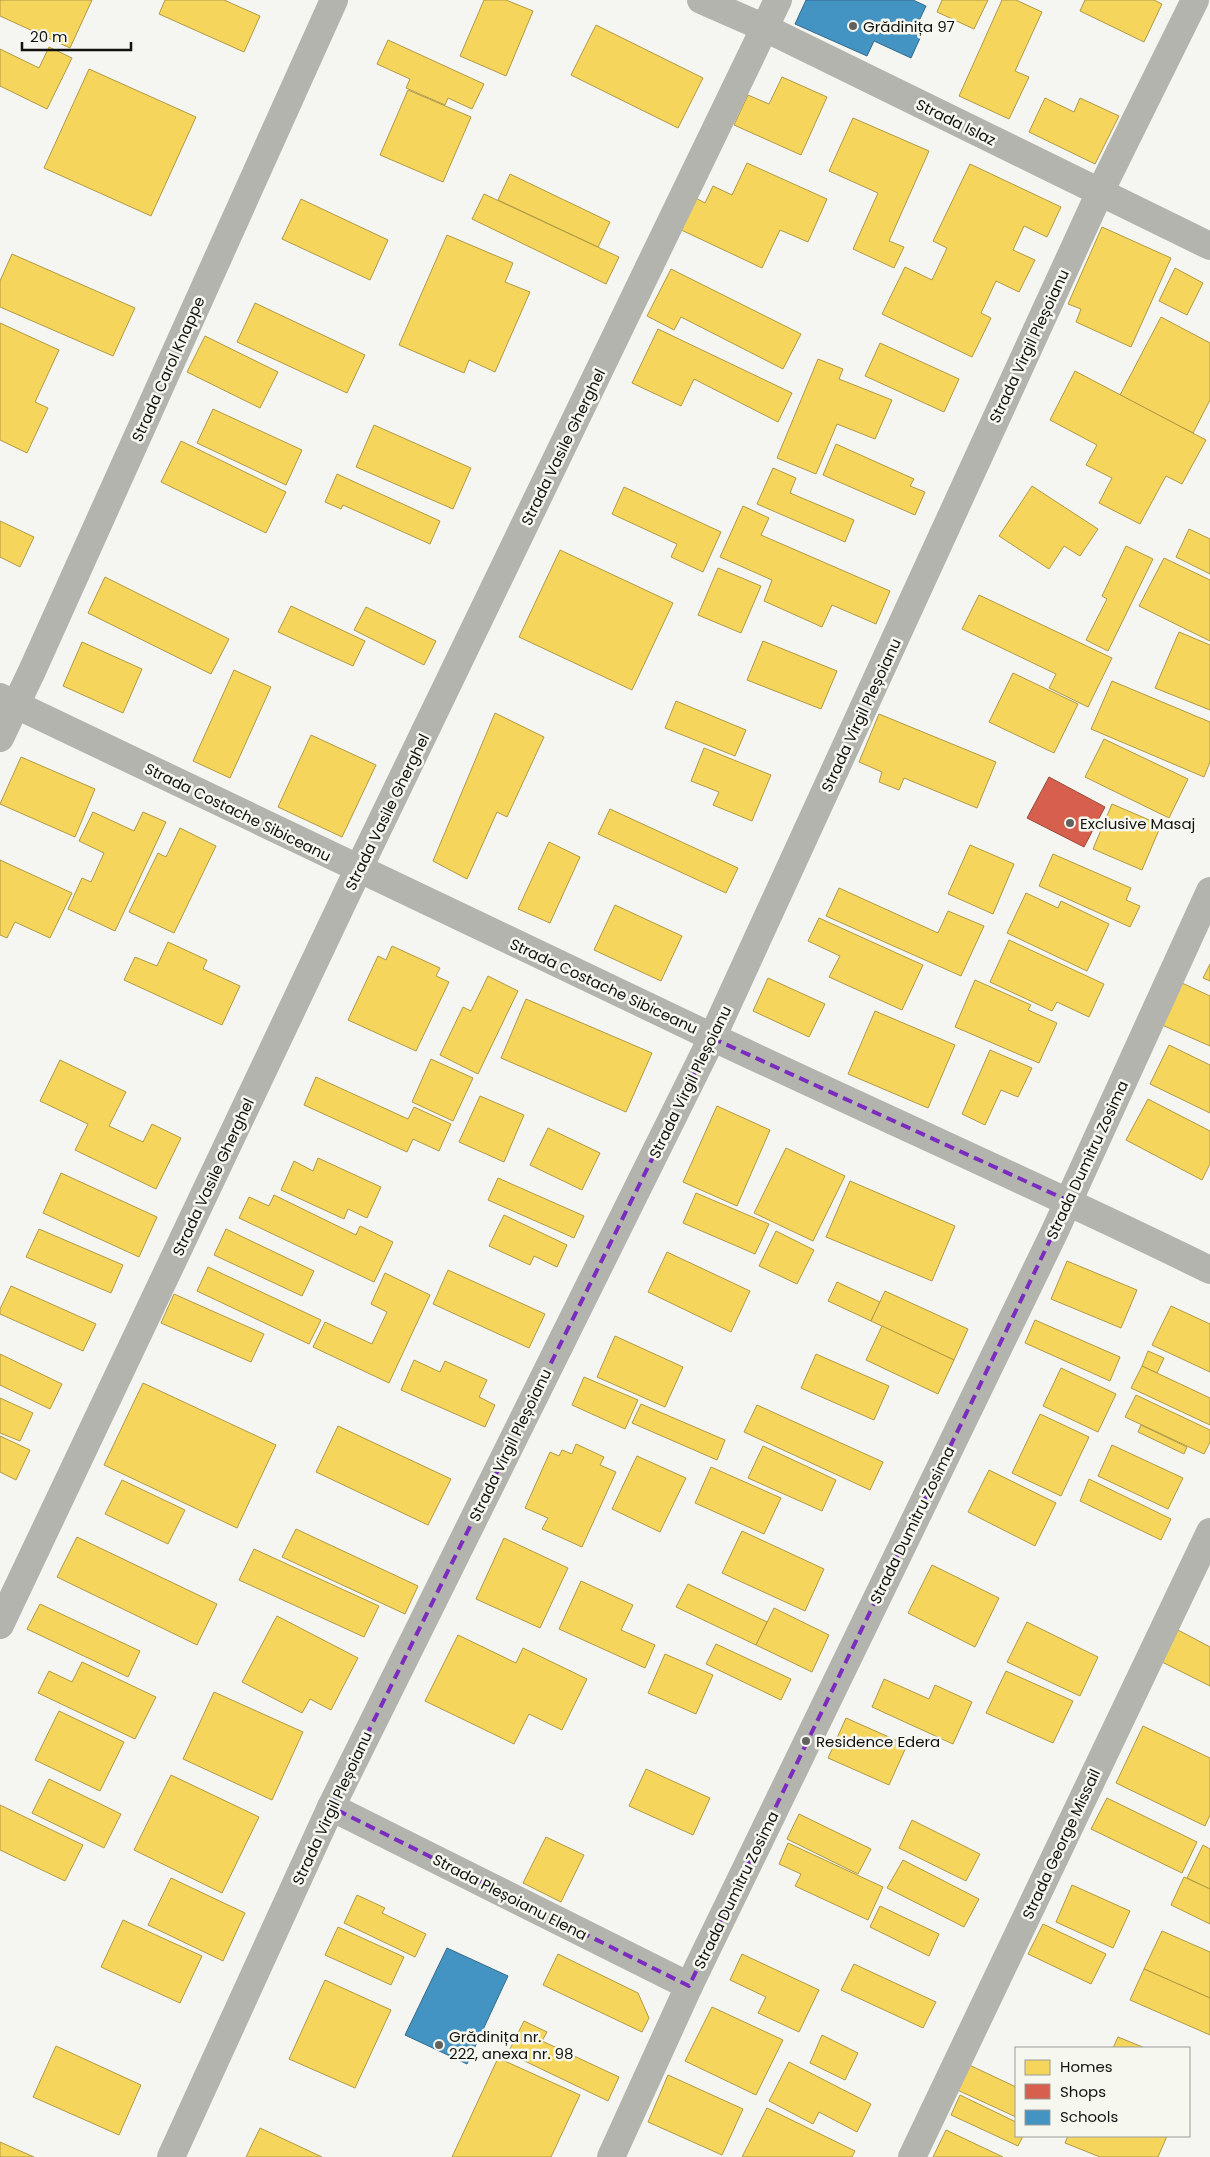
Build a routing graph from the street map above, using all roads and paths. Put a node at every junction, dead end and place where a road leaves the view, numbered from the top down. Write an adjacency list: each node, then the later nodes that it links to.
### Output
1 (334, 0): 8 (street, Strada Carol Knappe)
2 (702, 0): 5 (street, Strada Islaz)
3 (778, 0): 5 (street, Strada Vasile Gherghel)
4 (1195, 0): 6 (street, Strada Virgil Pleșoianu)
5 (765, 28): 6 (street, Strada Islaz); 10 (street, Strada Vasile Gherghel)
6 (1100, 192): 7 (street, Strada Islaz); 12 (street, Strada Virgil Pleșoianu)
7 (1210, 246)
8 (8, 701): 9 (street, Strada Carol Knappe); 10 (street, Strada Costache Sibiceanu)
9 (0, 738)
10 (358, 870): 12 (street, Strada Costache Sibiceanu); 16 (street, Strada Vasile Gherghel)
11 (1210, 891): 13 (street, Strada Dumitru Zosima)
12 (712, 1038): 13 (street, Strada Costache Sibiceanu); 17 (street, Strada Virgil Pleșoianu)
13 (1069, 1201): 14 (street, Strada Costache Sibiceanu); 18 (street, Strada Dumitru Zosima)
14 (1210, 1270)
15 (1210, 1532): 21 (street, Strada George Missail)
16 (0, 1625)
17 (331, 1807): 18 (street, Strada Pleșoianu Elena); 19 (street, Strada Virgil Pleșoianu)
18 (689, 1986): 20 (street, Strada Dumitru Zosima)
19 (171, 2157)
20 (611, 2157)
21 (912, 2157)

